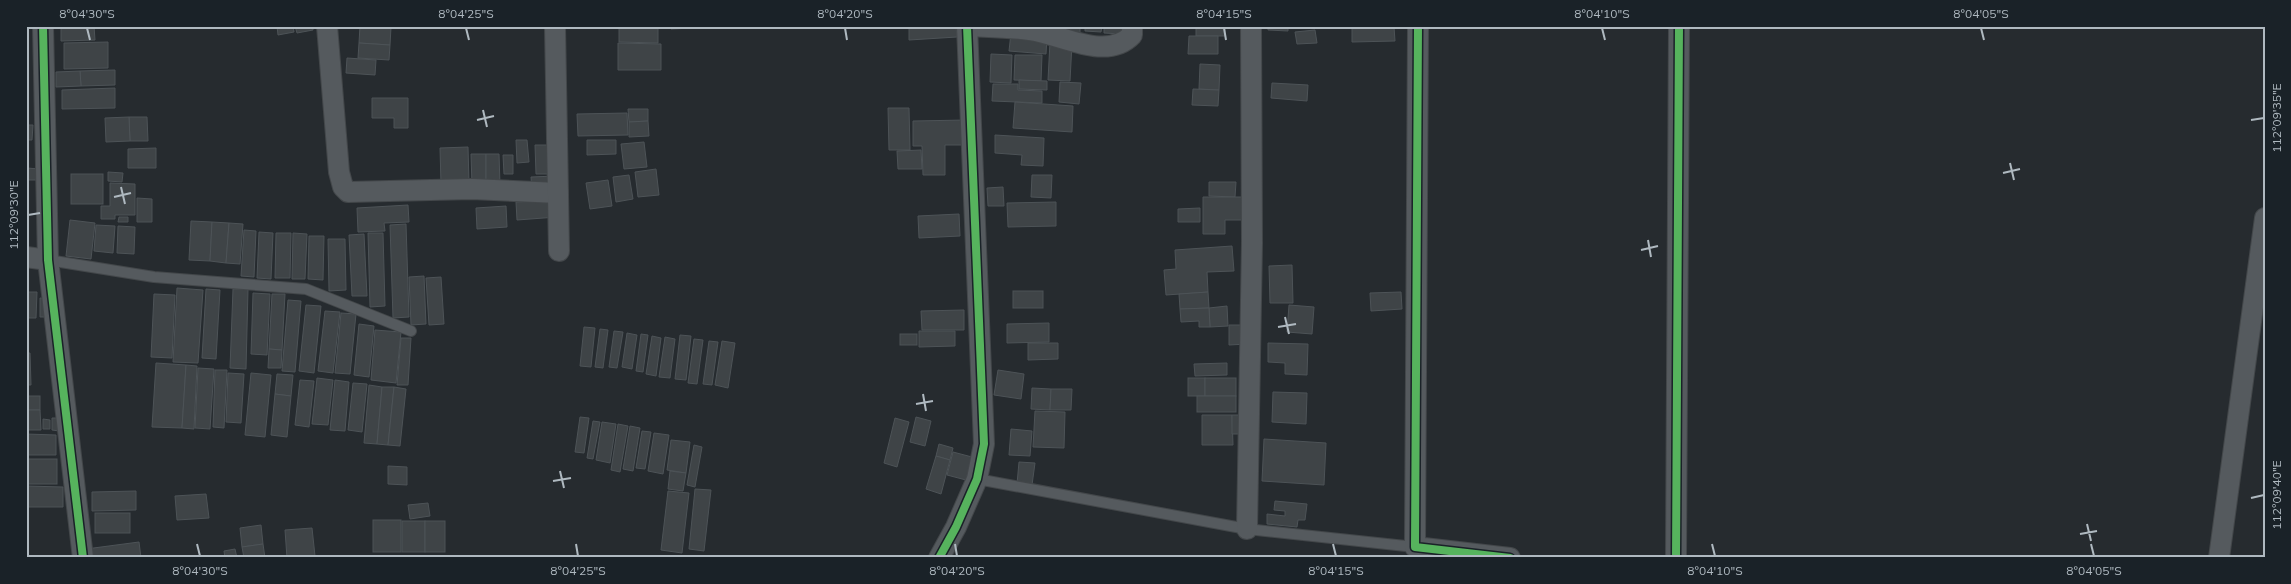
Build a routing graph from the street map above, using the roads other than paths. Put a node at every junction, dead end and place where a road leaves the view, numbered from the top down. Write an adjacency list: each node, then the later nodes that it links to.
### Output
1 (43, 26): 13 (street)
2 (328, 26): 9 (street)
3 (556, 26): 9 (street)
4 (968, 26): 5 (street); 15 (street)
5 (1132, 26)
6 (1251, 26): 16 (street)
7 (1418, 26): 17 (street)
8 (1680, 26): 21 (street)
9 (558, 193): 11 (street)
10 (2265, 218): 22 (street)
11 (559, 251)
12 (26, 257): 13 (street)
13 (48, 260): 14 (lane); 18 (street)
14 (410, 331)
15 (977, 479): 16 (lane); 19 (street)
16 (1247, 529): 17 (lane)
17 (1415, 547): 20 (street)
18 (83, 558)
19 (939, 558)
20 (1510, 558)
21 (1676, 558)
22 (2219, 558)

